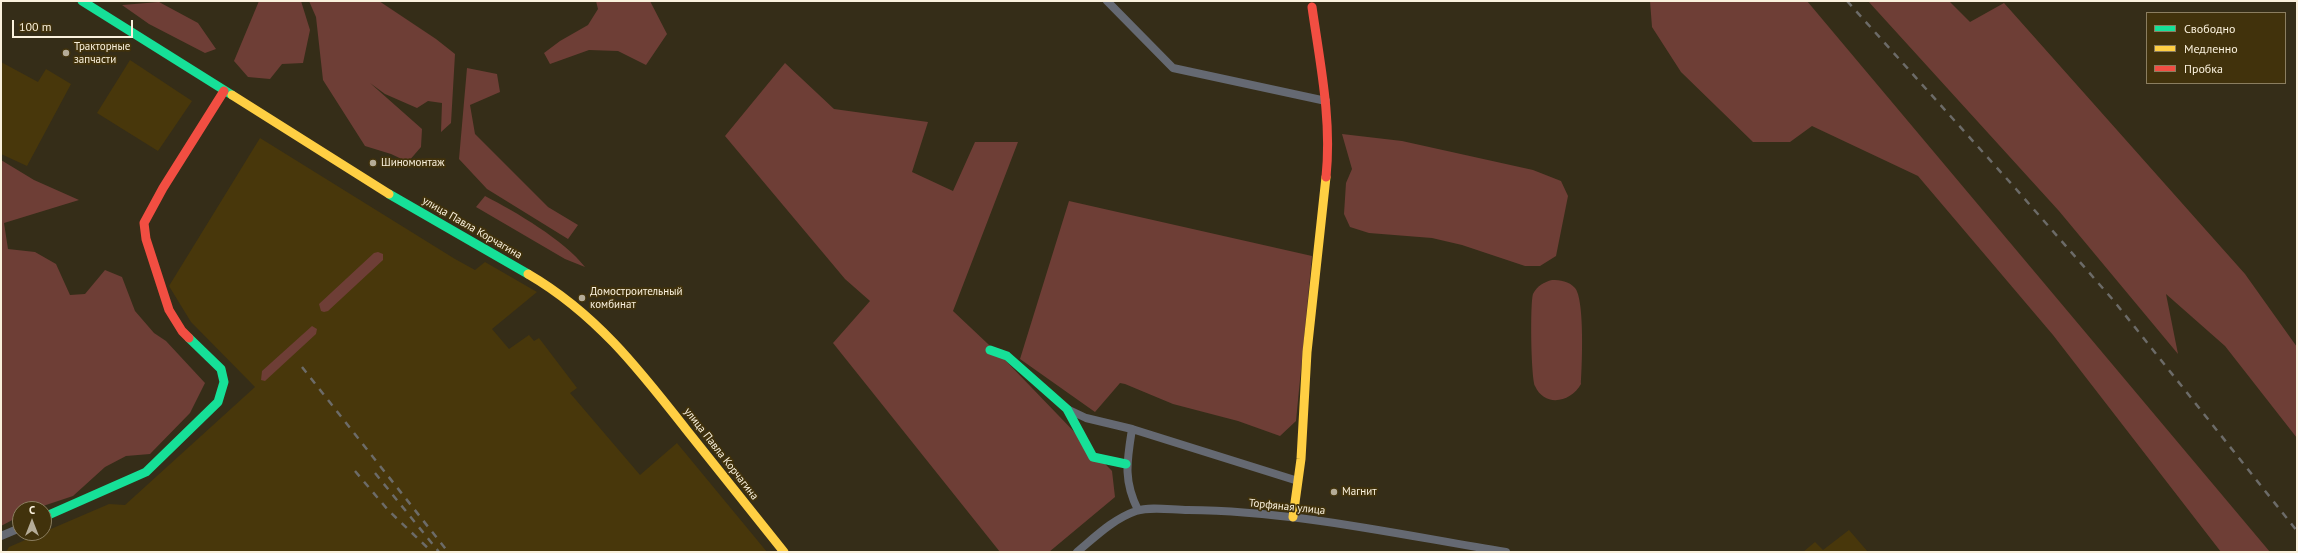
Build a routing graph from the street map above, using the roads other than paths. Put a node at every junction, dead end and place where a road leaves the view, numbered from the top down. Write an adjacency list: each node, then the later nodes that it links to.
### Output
1 (82, 1): 4 (street, улица Павла Корчагина)
2 (1107, 1): 5 (street)
3 (1312, 7): 5 (street)
4 (224, 91): 12 (street); 16 (street, улица Павла Корчагина)
5 (1326, 101): 10 (street)
6 (990, 350): 7 (street)
7 (1067, 409): 8 (street); 9 (street)
8 (1132, 429): 9 (street); 10 (street)
9 (1126, 464): 11 (street)
10 (1298, 481): 13 (street)
11 (1138, 510): 13 (street, Торфяная улица); 17 (street, Торфяная улица)
12 (52, 513)
13 (1294, 518): 18 (street, Торфяная улица)
14 (12, 531): 15 (street)
15 (1, 536)
16 (784, 552)
17 (1077, 552)
18 (1506, 552)

